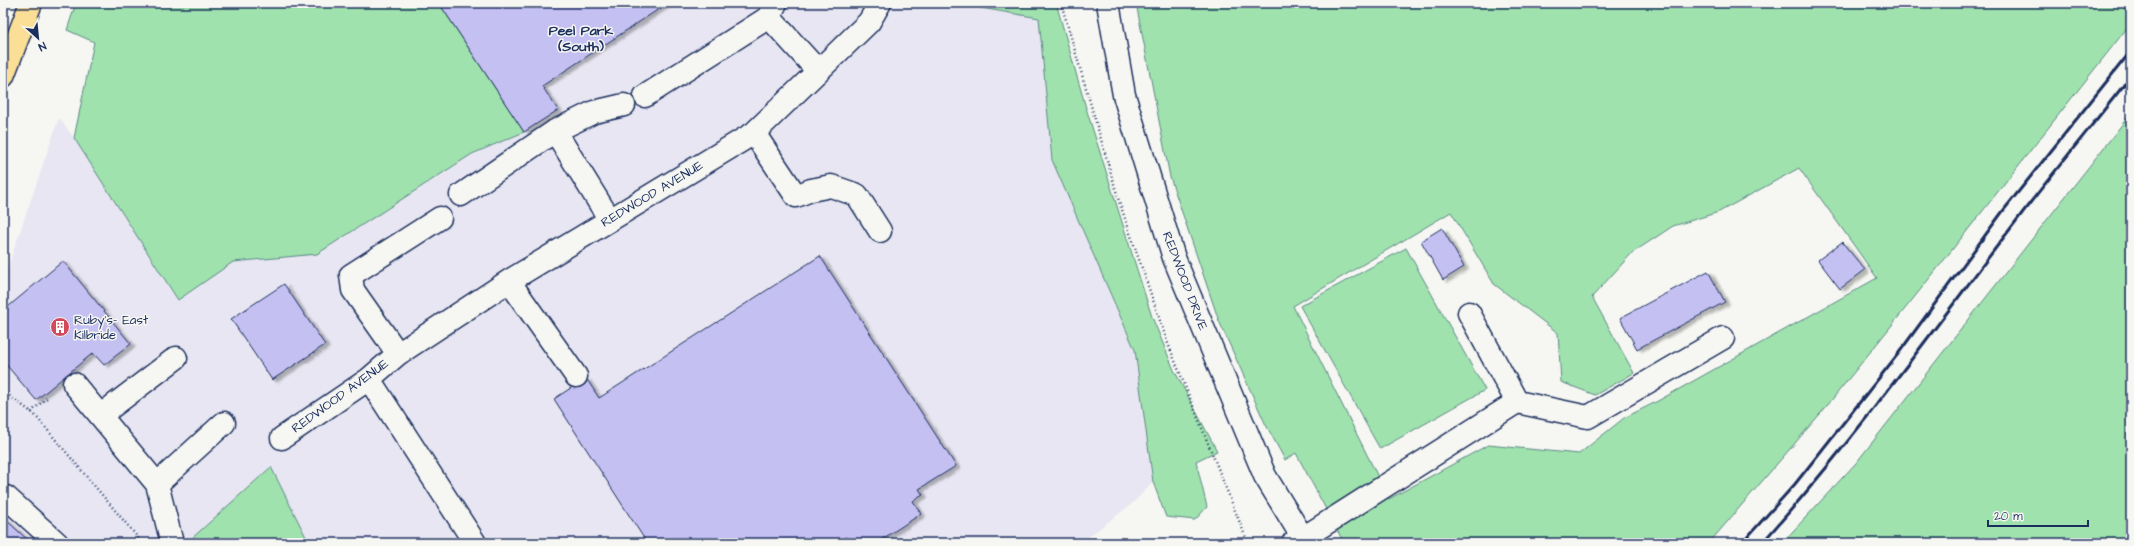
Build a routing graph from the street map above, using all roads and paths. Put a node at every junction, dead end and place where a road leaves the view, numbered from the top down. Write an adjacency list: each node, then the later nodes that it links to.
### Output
1 (30, 3): 6 (main road)
2 (880, 3): 5 (street, REDWOOD AVENUE)
3 (1108, 3): 30 (street, REDWOOD DRIVE)
4 (772, 10): 5 (street); 7 (street)
5 (818, 71): 10 (street, REDWOOD AVENUE)
6 (3, 76)
7 (645, 96)
8 (624, 106): 9 (street)
9 (555, 131): 11 (street); 13 (street)
10 (754, 133): 13 (street, REDWOOD AVENUE); 14 (street)
11 (461, 195)
12 (440, 218): 18 (street, REDWOOD AVENUE)
13 (610, 220): 15 (street, REDWOOD AVENUE)
14 (880, 231)
15 (509, 281): 18 (street, REDWOOD AVENUE); 20 (street)
16 (1469, 313): 24 (street)
17 (1723, 338): 24 (street)
18 (398, 354): 21 (street, REDWOOD AVENUE)
19 (176, 358): 25 (street)
20 (576, 376)
21 (369, 379): 27 (street, REDWOOD AVENUE); 34 (street)
22 (74, 384): 25 (street)
23 (3, 391): 32 (path)
24 (1517, 402): 30 (street)
25 (101, 415): 28 (street)
26 (224, 423): 28 (street)
27 (282, 438)
28 (157, 484): 33 (street)
29 (6, 497): 31 (street)
30 (1301, 541)
31 (57, 543)
32 (142, 543)
33 (172, 543)
34 (475, 543)

